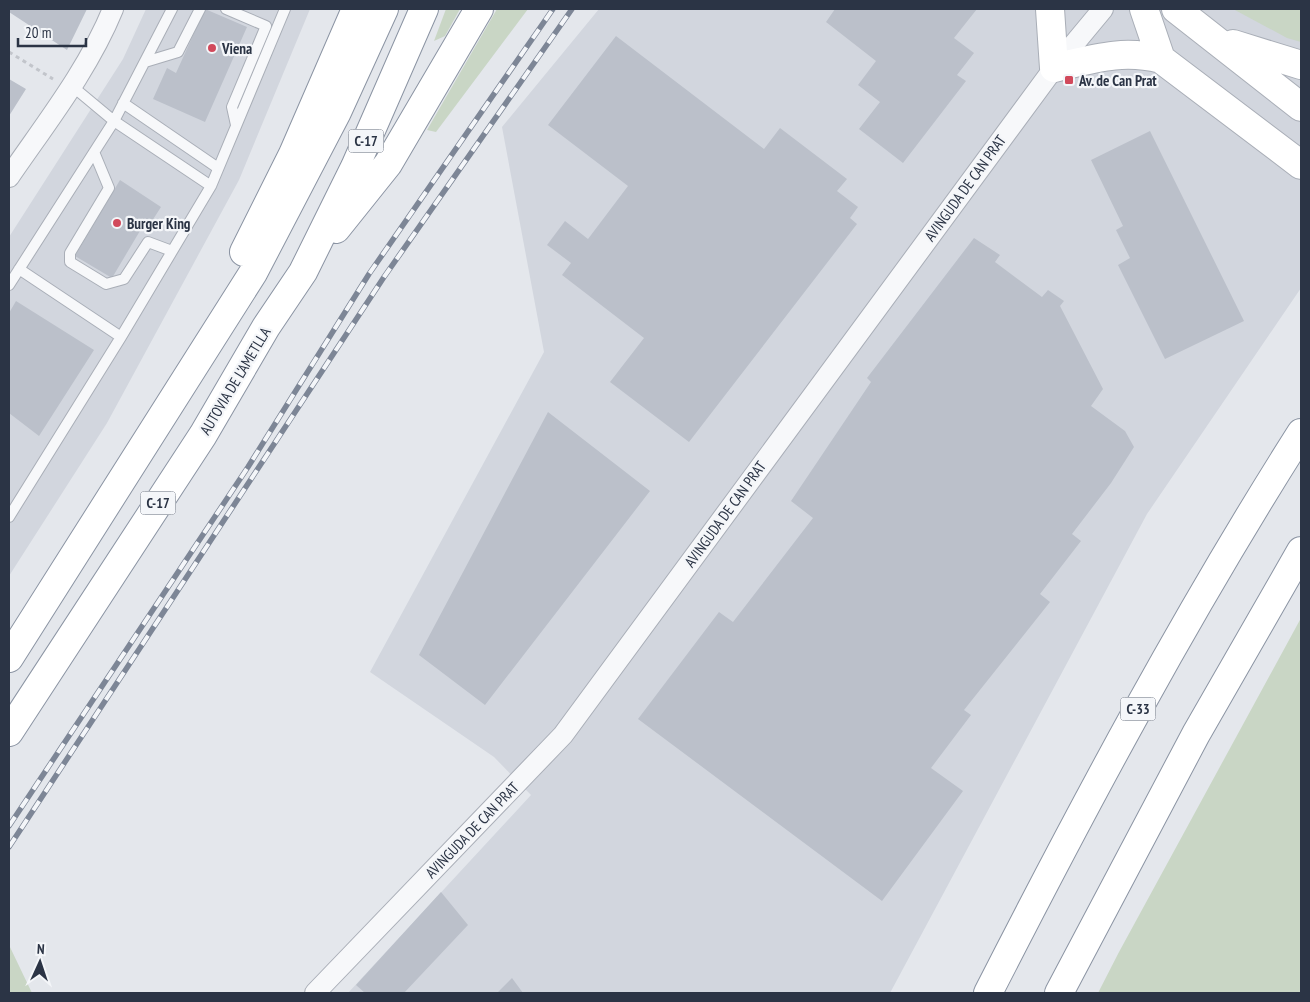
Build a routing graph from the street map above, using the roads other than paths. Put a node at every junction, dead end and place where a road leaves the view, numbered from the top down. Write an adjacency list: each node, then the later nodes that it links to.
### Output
1 (113, 9): 19 (street)
2 (172, 9): 16 (lane)
3 (200, 9): 16 (lane)
4 (226, 9): 23 (lane)
5 (285, 9): 23 (lane)
6 (356, 9): 33 (main road)
7 (384, 9): 33 (main road, C-17)
8 (424, 9): 31 (main road, AUTOVIA DE L'AMETLLA / C-17)
9 (479, 9): 31 (main road)
10 (1050, 9): 18 (main road)
11 (1103, 9): 18 (street, AVINGUDA DE CAN PRAT)
12 (1144, 9): 15 (main road)
13 (1176, 9): 14 (main road)
14 (1218, 39): 17 (main road); 21 (main road)
15 (1161, 59): 18 (main road); 25 (main road)
16 (145, 62): 20 (lane)
17 (1301, 65)
18 (1054, 68): 40 (street, AVINGUDA DE CAN PRAT)
19 (72, 86): 22 (lane); 27 (street)
20 (123, 103): 22 (lane); 26 (lane)
21 (1301, 107)
22 (114, 121): 24 (lane); 28 (lane)
23 (236, 126): 26 (lane)
24 (94, 152): 29 (lane); 30 (lane)
25 (1301, 164)
26 (218, 168): 28 (lane)
27 (9, 177)
28 (211, 186): 29 (lane)
29 (172, 251): 34 (lane)
30 (19, 269): 32 (lane); 34 (lane)
31 (303, 272): 39 (main road, AUTOVIA DE L'AMETLLA / C-17)
32 (9, 285)
33 (218, 331): 38 (main road, C-17)
34 (121, 337): 36 (lane)
35 (1301, 433): 41 (main road, C-33)
36 (9, 517)
37 (1301, 551): 42 (main road)
38 (9, 658)
39 (9, 732)
40 (315, 993)
41 (988, 993)
42 (1059, 993)

